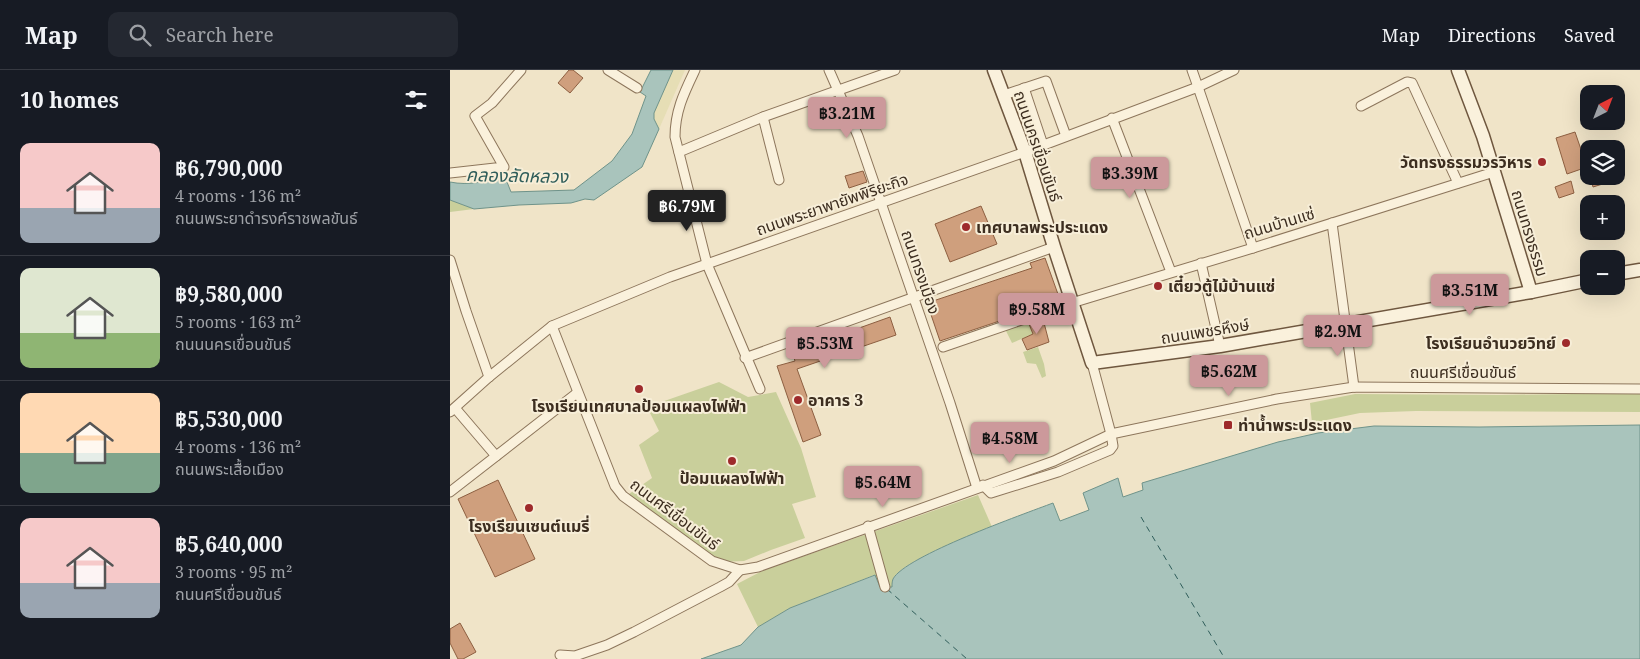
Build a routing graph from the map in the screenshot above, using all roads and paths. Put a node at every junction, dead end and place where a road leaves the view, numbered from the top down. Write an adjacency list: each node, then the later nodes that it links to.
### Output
1 (520, 70): 22 (street)
2 (608, 70): 11 (street)
3 (695, 70): 20 (street)
4 (829, 70): 13 (street, ถนนทรงเมือง)
5 (895, 70): 13 (street)
6 (994, 70): 14 (main road, ถนนนครเขื่อนขันธ์)
7 (1192, 70): 10 (street)
8 (1234, 70): 10 (street, ถนนพระยาพายัพพิริยะกิจ)
9 (1458, 70): 23 (main road, ถนนทรงธรรม)
10 (1198, 87): 17 (street, ถนนพระยาพายัพพิริยะกิจ); 29 (street)
11 (637, 88)
12 (1024, 88): 14 (street); 18 (street); 19 (street)
13 (838, 90): 16 (street); 26 (street, ถนนทรงเมือง)
14 (1004, 95): 21 (main road, ถนนนครเขื่อนขันธ์)
15 (1361, 106): 25 (street)
16 (763, 118): 20 (street); 24 (street)
17 (1112, 118): 18 (street, ถนนพระยาพายัพพิริยะกิจ); 34 (street)
18 (1066, 136): 19 (street, ถนนพระยาพายัพพิริยะกิจ)
19 (1043, 145): 21 (street, ถนนพระยาพายัพพิริยะกิจ)
20 (678, 152): 32 (street)
21 (1025, 152): 26 (street, ถนนพระยาพายัพพิริยะกิจ); 28 (main road, ถนนนครเขื่อนขันธ์)
22 (450, 172)
23 (1494, 172): 25 (street, ถนนบ้านแซ่); 37 (main road, ถนนทรงธรรม)
24 (779, 180)
25 (1458, 183): 27 (street, ถนนบ้านแซ่)
26 (881, 202): 32 (street, ถนนพระยาพายัพพิริยะกิจ); 38 (street, ถนนทรงเมือง)
27 (1332, 223): 29 (street, ถนนบ้านแซ่); 40 (street)
28 (1054, 247): 38 (street); 39 (main road, ถนนนครเขื่อนขันธ์)
29 (1253, 248): 31 (street, ถนนบ้านแซ่)
30 (450, 260): 46 (street)
31 (1200, 262): 34 (street, ถนนบ้านแซ่); 42 (street)
32 (707, 264): 41 (street, ถนนพระยาพายัพพิริยะกิจ); 44 (street)
33 (1640, 270): 35 (main road)
34 (1170, 272): 39 (street, ถนนบ้านแซ่)
35 (1625, 272)
36 (1580, 282): 37 (main road, ถนนเพชรหึงษ์)
37 (1531, 292): 40 (main road, ถนนเพชรหึงษ์)
38 (914, 298): 44 (street); 54 (street, ถนนทรงเมือง)
39 (1066, 305): 43 (street, ถนนบ้านแซ่); 45 (main road, ถนนนครเขื่อนขันธ์)
40 (1345, 324): 42 (main road, ถนนเพชรหึงษ์); 47 (street)
41 (552, 326): 46 (street, ถนนพระยาพายัพพิริยะกิจ); 50 (street, ถนนศรีเขื่อนขันธ์)
42 (1220, 346): 45 (main road, ถนนเพชรหึงษ์)
43 (943, 347)
44 (745, 358): 48 (street)
45 (1092, 363): 52 (street, ถนนนครเขื่อนขันธ์)
46 (489, 377): 51 (street, ถนนพระยาพายัพพิริยะกิจ)
47 (1354, 387): 49 (street, ถนนศรีเขื่อนขันธ์); 52 (street, ถนนศรีเขื่อนขันธ์)
48 (760, 389)
49 (1640, 389)
50 (577, 393): 53 (street); 57 (street, ถนนศรีเขื่อนขันธ์)
51 (452, 410): 53 (street)
52 (1111, 434): 54 (street, ถนนศรีเขื่อนขันธ์); 54 (street)
53 (496, 456): 55 (street)
54 (980, 486): 56 (street, ถนนศรีเขื่อนขันธ์)
55 (450, 492)
56 (868, 526): 57 (street, ถนนศรีเขื่อนขันธ์); 58 (street)
57 (740, 570): 59 (street)
58 (885, 587)
59 (560, 655)

